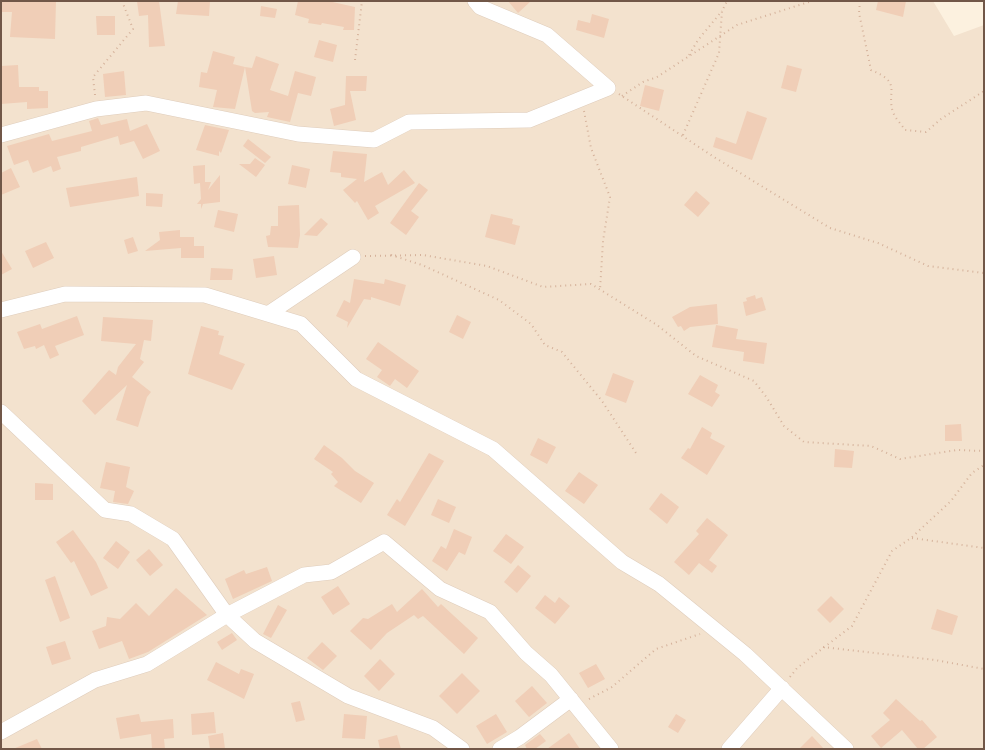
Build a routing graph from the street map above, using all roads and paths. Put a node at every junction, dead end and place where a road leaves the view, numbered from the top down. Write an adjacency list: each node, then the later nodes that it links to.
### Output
1 (122, 1): 15 (path)
2 (362, 1): 10 (path)
3 (475, 1): 11 (street)
4 (727, 1): 7 (path)
5 (812, 1): 8 (path)
6 (860, 1): 12 (path)
7 (722, 11): 8 (path); 9 (path)
8 (720, 35): 9 (path); 17 (path)
9 (689, 56): 13 (path)
10 (355, 60)
11 (608, 88): 13 (path); 14 (street)
12 (984, 91)
13 (622, 96): 17 (path)
14 (582, 98): 15 (street); 21 (path)
15 (96, 109): 16 (street)
16 (1, 135)
17 (682, 136): 20 (path)
18 (390, 255): 19 (path); 21 (path); 26 (path)
19 (353, 257): 23 (street)
20 (984, 273)
21 (600, 290): 25 (path)
22 (1, 310): 23 (street)
23 (268, 314): 31 (street)
24 (2, 409): 30 (street)
25 (984, 451)
26 (636, 453)
27 (984, 465): 28 (path)
28 (911, 538): 29 (path); 32 (path)
29 (984, 548)
30 (227, 616): 35 (street); 36 (street); 37 (street)
31 (714, 629): 34 (street); 35 (path)
32 (823, 647): 33 (path); 34 (path)
33 (984, 669)
34 (782, 688): 40 (street); 41 (street)
35 (573, 702): 38 (street); 39 (street)
36 (1, 732)
37 (462, 749)
38 (500, 749)
39 (611, 749)
40 (730, 749)
41 (846, 749)

